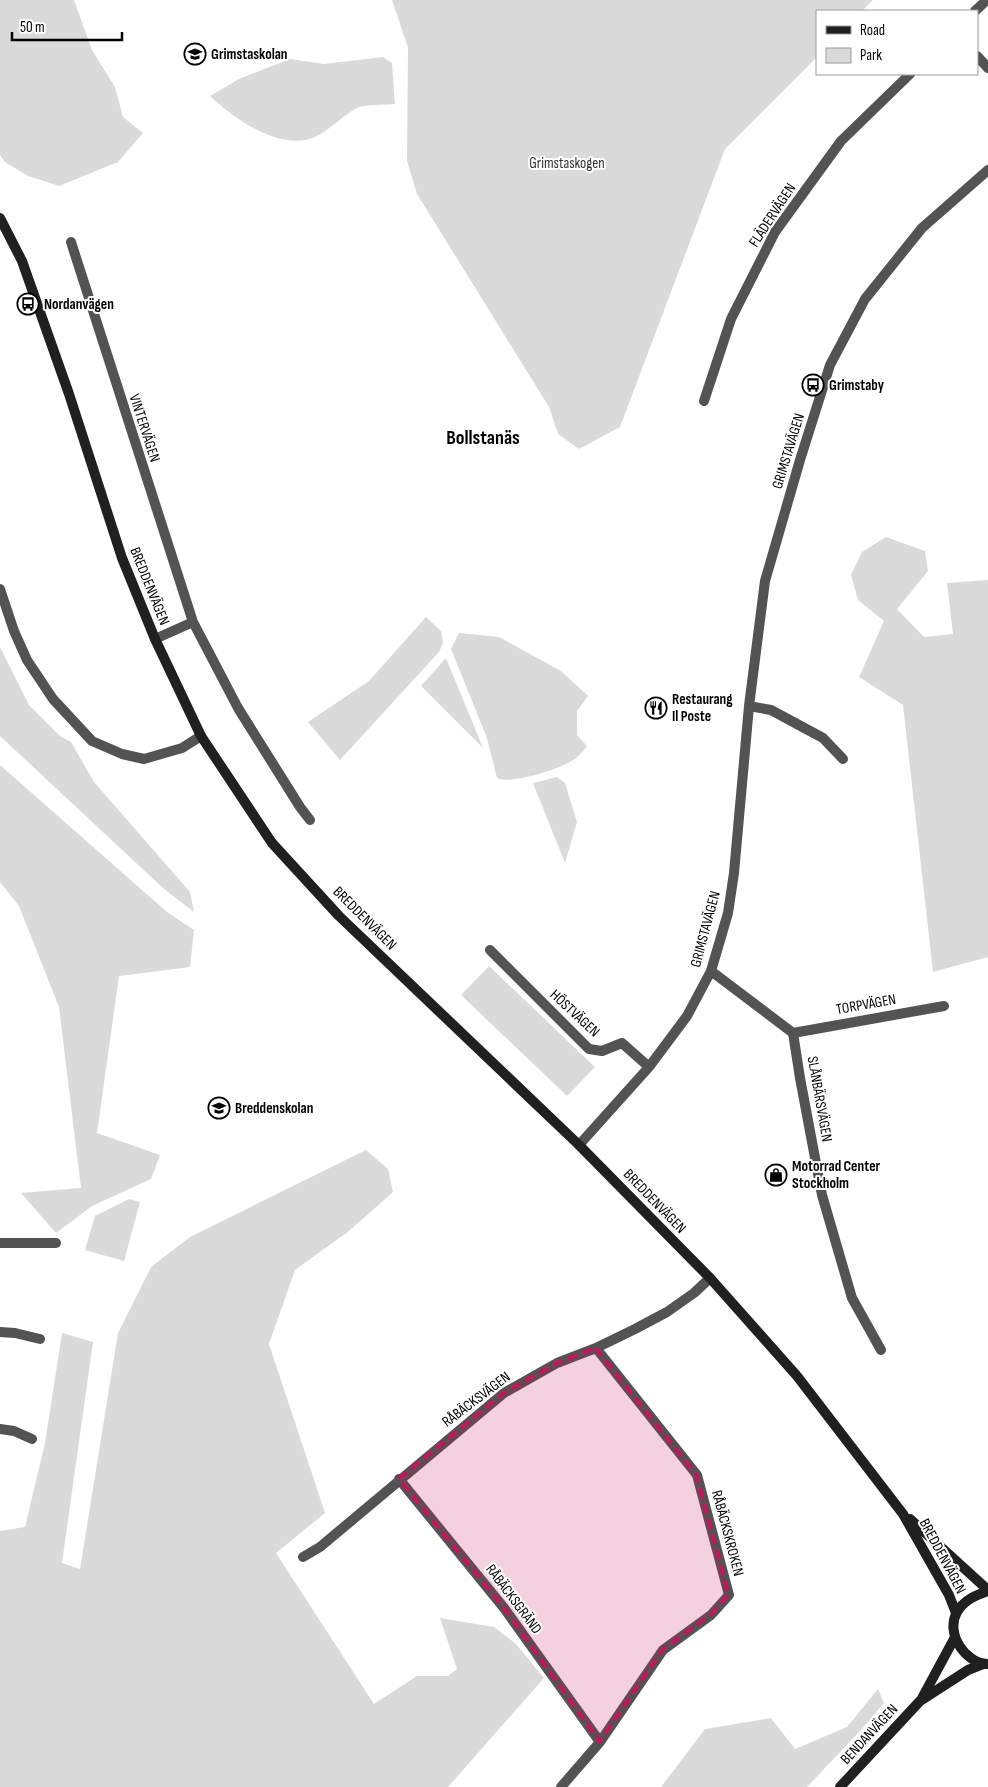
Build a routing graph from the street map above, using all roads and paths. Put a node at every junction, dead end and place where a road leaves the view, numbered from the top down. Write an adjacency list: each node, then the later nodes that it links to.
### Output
1 (986, 0): 2 (street)
2 (976, 10)
3 (978, 57): 4 (street)
4 (988, 68)
5 (909, 75): 9 (street, FLÄDERVÄGEN)
6 (988, 170): 13 (street, GRIMSTAVÄGEN)
7 (0, 218): 12 (street, BREDDENVÄGEN)
8 (71, 242): 11 (street, VINTERVÄGEN)
9 (704, 401)
10 (0, 589): 14 (street)
11 (193, 622): 12 (street); 16 (street, VINTERVÄGEN)
12 (155, 638): 14 (street, BREDDENVÄGEN)
13 (749, 706): 15 (street); 18 (street, GRIMSTAVÄGEN)
14 (201, 736): 22 (street, BREDDENVÄGEN)
15 (843, 759)
16 (310, 820)
17 (490, 950): 21 (street, HÖSTVÄGEN)
18 (711, 971): 20 (street); 21 (street, GRIMSTAVÄGEN)
19 (944, 1006): 20 (street, TORPVÄGEN)
20 (793, 1032): 29 (street, SLÅNBÄRSVÄGEN)
21 (649, 1067): 22 (street, GRIMSTAVÄGEN)
22 (579, 1145): 25 (street, BREDDENVÄGEN)
23 (0, 1243): 24 (street)
24 (56, 1243)
25 (710, 1278): 28 (street, RÅBÄCKSVÄGEN); 33 (street, BREDDENVÄGEN)
26 (0, 1332): 27 (street)
27 (40, 1339)
28 (596, 1348): 32 (street, RÅBÄCKSVÄGEN); 40 (street, RÅBÄCKSKROKEN)
29 (880, 1350)
30 (0, 1429): 31 (street)
31 (32, 1439)
32 (399, 1479): 34 (street, RÅBÄCKSVÄGEN); 40 (street, RÅBÄCKSGRÄND)
33 (903, 1514): 35 (street, BREDDENVÄGEN); 36 (street, BREDDENVÄGEN)
34 (303, 1557)
35 (988, 1591): 36 (street, BREDDENVÄGEN)
36 (956, 1613): 37 (street, BREDDENVÄGEN)
37 (955, 1637): 38 (street); 39 (street, BENDANVÄGEN)
38 (986, 1664): 39 (street, BENDANVÄGEN)
39 (920, 1701): 42 (street, BENDANVÄGEN)
40 (600, 1742): 41 (street, RÅBÄCKSKROKEN)
41 (562, 1787)
42 (840, 1787)

